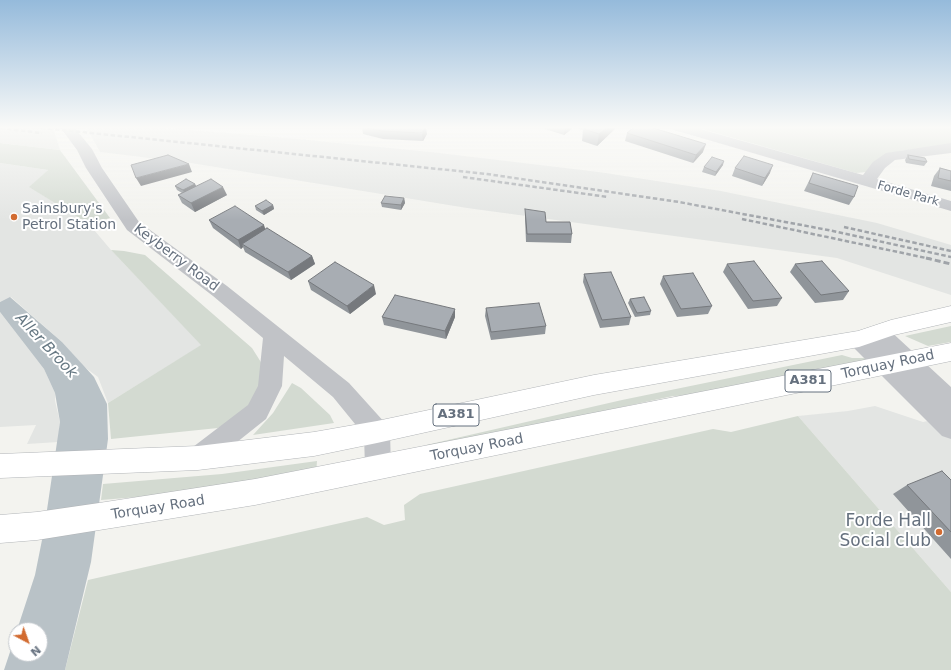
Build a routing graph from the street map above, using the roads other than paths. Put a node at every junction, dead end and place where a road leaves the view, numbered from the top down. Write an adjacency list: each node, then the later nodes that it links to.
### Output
1 (89, 158): 7 (street, Keyberry Road)
2 (785, 158): 4 (street, Forde Park)
3 (888, 158): 4 (street, Forde Park)
4 (866, 182): 5 (street, Forde Park)
5 (951, 206)
6 (951, 314): 8 (main road, A381)
7 (274, 336): 14 (street, Keyberry Road); 15 (street)
8 (868, 336): 10 (street); 11 (street); 14 (main road, A381)
9 (951, 352): 10 (main road, Torquay Road / A381)
10 (907, 360): 11 (main road, Torquay Road / A381); 12 (street)
11 (884, 366): 13 (street); 17 (main road, Torquay Road / A381)
12 (951, 402)
13 (951, 428)
14 (378, 432): 15 (main road, A381); 17 (street)
15 (198, 458): 16 (main road, A381)
16 (0, 466)
17 (378, 468): 18 (main road, Torquay Road / A381)
18 (0, 529)

